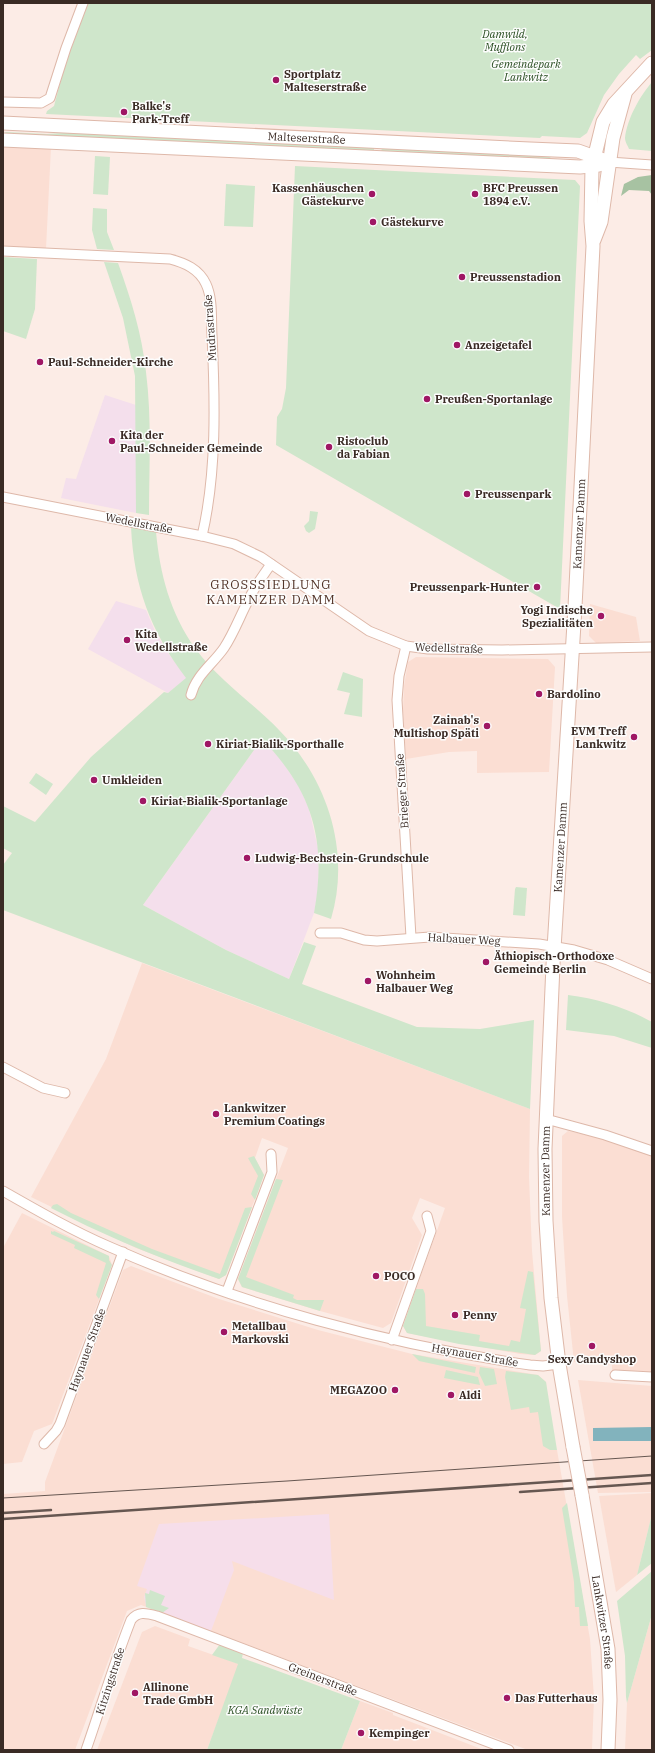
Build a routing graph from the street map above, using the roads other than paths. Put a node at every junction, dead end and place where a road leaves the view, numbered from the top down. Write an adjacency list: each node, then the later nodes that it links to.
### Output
1 (83, 3): 4 (street)
2 (652, 63): 3 (main road, Kamenzer Damm)
3 (625, 94): 9 (main road, Kamenzer Damm); 10 (main road, Kamenzer Damm)
4 (3, 102)
5 (3, 123): 7 (main road, Malteserstraße)
6 (3, 140): 8 (main road, Malteserstraße)
7 (378, 142): 8 (main road); 9 (main road, Malteserstraße)
8 (377, 159): 9 (main road, Malteserstraße)
9 (593, 162): 10 (main road, Malteserstraße); 12 (main road, Kamenzer Damm)
10 (609, 162): 11 (street, Malteserstraße); 12 (main road, Kamenzer Damm)
11 (652, 165)
12 (592, 246): 19 (main road, Kamenzer Damm)
13 (3, 251): 15 (street, Mudrastraße)
14 (3, 497): 15 (street, Wedellstraße)
15 (202, 536): 16 (street, Wedellstraße)
16 (270, 564): 17 (street, Wedellstraße); 20 (street)
17 (406, 646): 19 (street, Wedellstraße); 22 (street, Brieger Straße)
18 (652, 647): 19 (street, Wedellstraße)
19 (572, 650): 23 (main road, Kamenzer Damm)
20 (191, 695)
21 (320, 933): 22 (street, Halbauer Weg)
22 (411, 937): 23 (street, Halbauer Weg)
23 (554, 946): 24 (street, Halbauer Weg); 27 (main road, Kamenzer Damm)
24 (652, 979)
25 (3, 1067): 26 (street)
26 (65, 1092)
27 (546, 1119): 28 (street); 35 (main road, Kamenzer Damm)
28 (652, 1151)
29 (271, 1154): 33 (street)
30 (3, 1192): 32 (street, Haynauer Straße)
31 (427, 1216): 34 (street)
32 (123, 1252): 33 (street, Haynauer Straße); 38 (street, Haynauer Straße)
33 (227, 1292): 34 (street, Haynauer Straße)
34 (392, 1340): 35 (street, Haynauer Straße)
35 (559, 1364): 39 (main road, Kamenzer Damm)
36 (615, 1375): 37 (street)
37 (652, 1376)
38 (44, 1444)
39 (573, 1447): 43 (main road, Lankwitzer Straße, bridge)
40 (137, 1614): 41 (street, Kitzingstraße); 42 (street, Greinerstraße)
41 (86, 1750)
42 (509, 1750)
43 (608, 1750)

